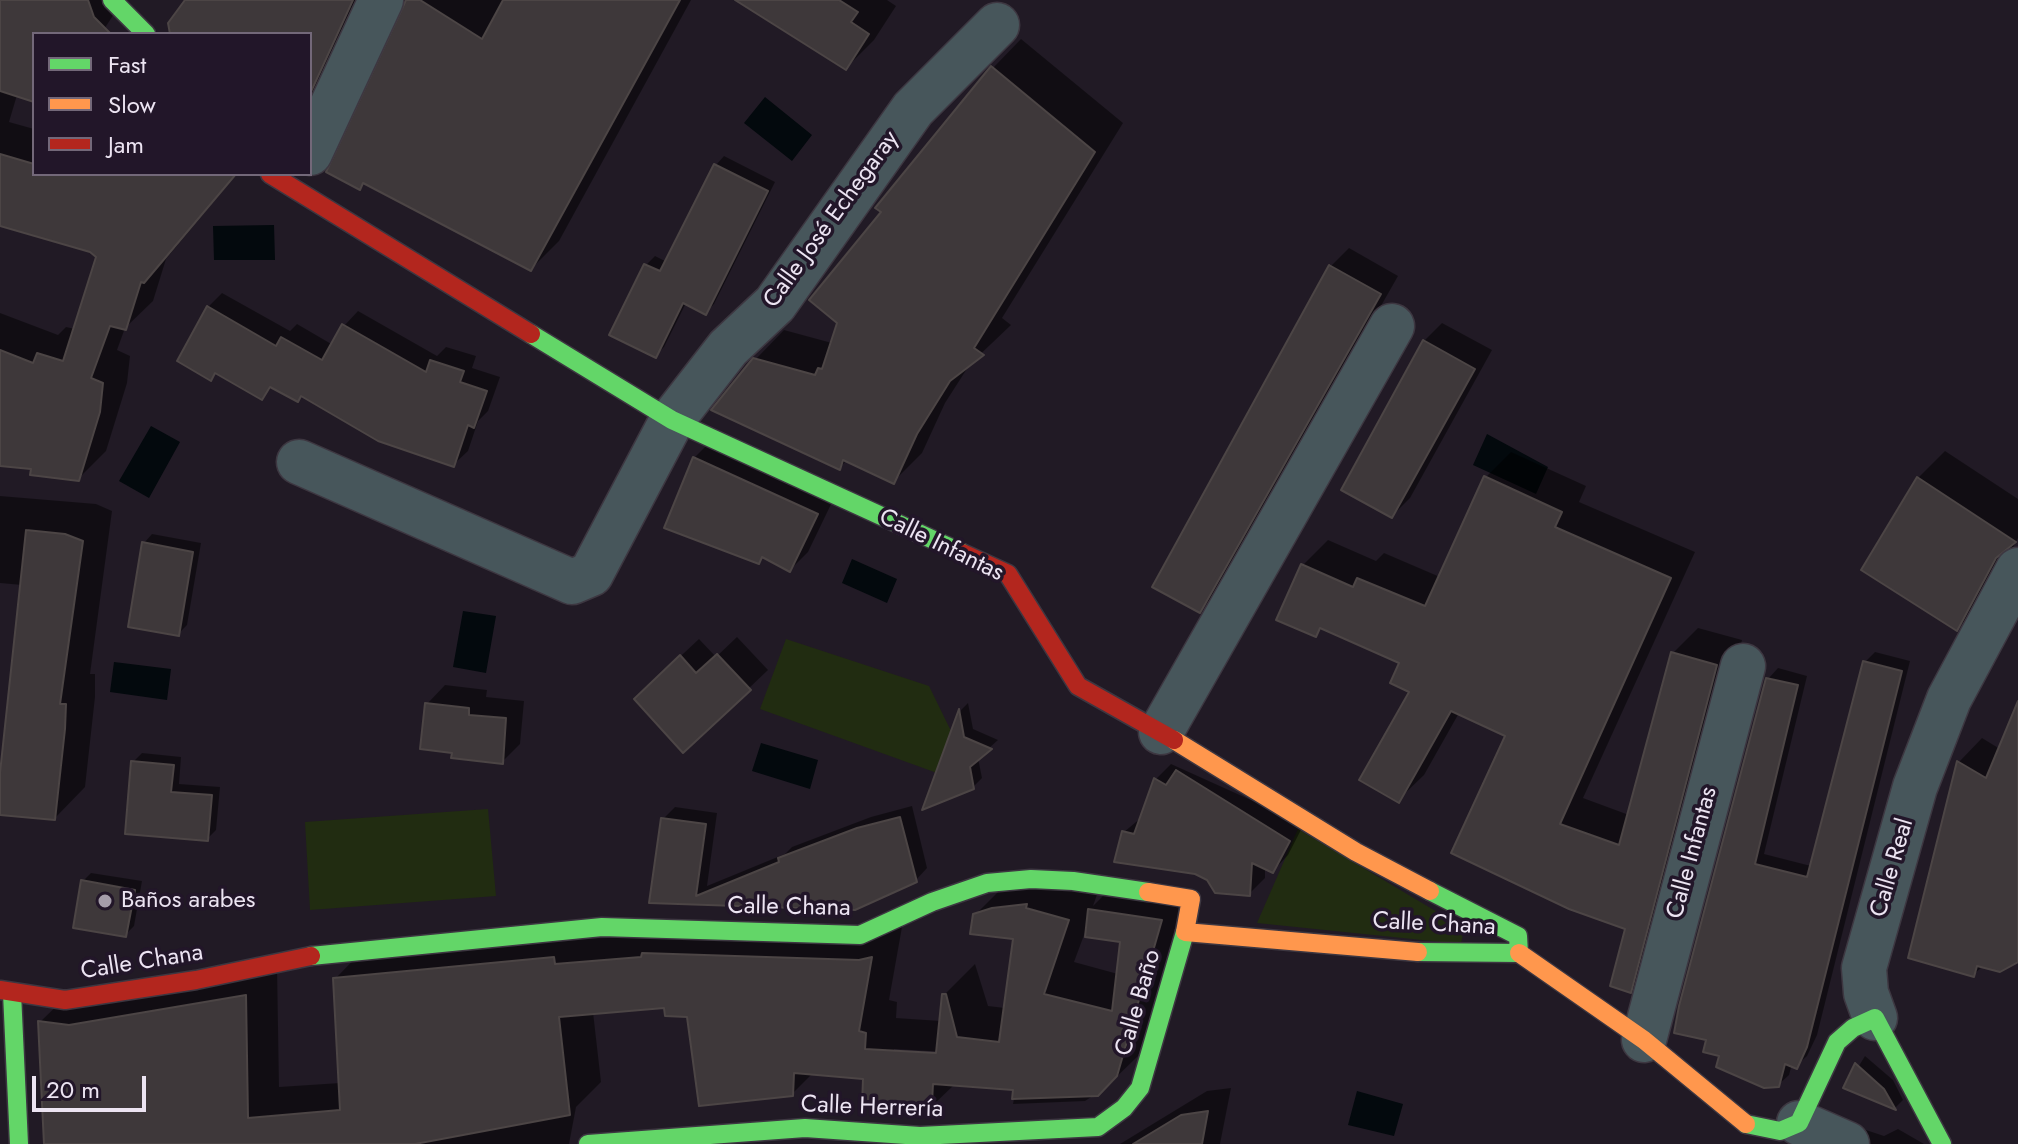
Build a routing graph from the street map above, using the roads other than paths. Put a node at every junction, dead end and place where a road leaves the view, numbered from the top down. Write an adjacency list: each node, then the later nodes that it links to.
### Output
1 (381, 0): 3 (street, Calle Infantas)
2 (997, 25): 6 (street, Calle José Echegaray)
3 (312, 136)
4 (300, 176): 6 (street, Calle Infantas)
5 (1392, 326): 10 (street)
6 (672, 420): 7 (street); 10 (street, Calle Infantas)
7 (299, 462)
8 (2018, 570): 14 (street, Calle Real)
9 (1743, 666): 15 (street, Calle Infantas)
10 (1161, 732): 12 (street, Calle Infantas)
11 (1185, 932): 12 (street, Calle Chana); 13 (street, Calle Chana); 16 (street, Calle Baño)
12 (1519, 953): 15 (street, Calle Infantas)
13 (6, 992): 20 (street)
14 (1875, 1018): 17 (street); 22 (street)
15 (1644, 1040): 17 (street, Calle Infantas)
16 (1140, 1088): 18 (street, Calle Herrería)
17 (1786, 1133): 21 (street)
18 (921, 1140): 19 (street, Calle Herrería)
19 (606, 1143)
20 (19, 1144)
21 (1847, 1144)
22 (1942, 1144)

